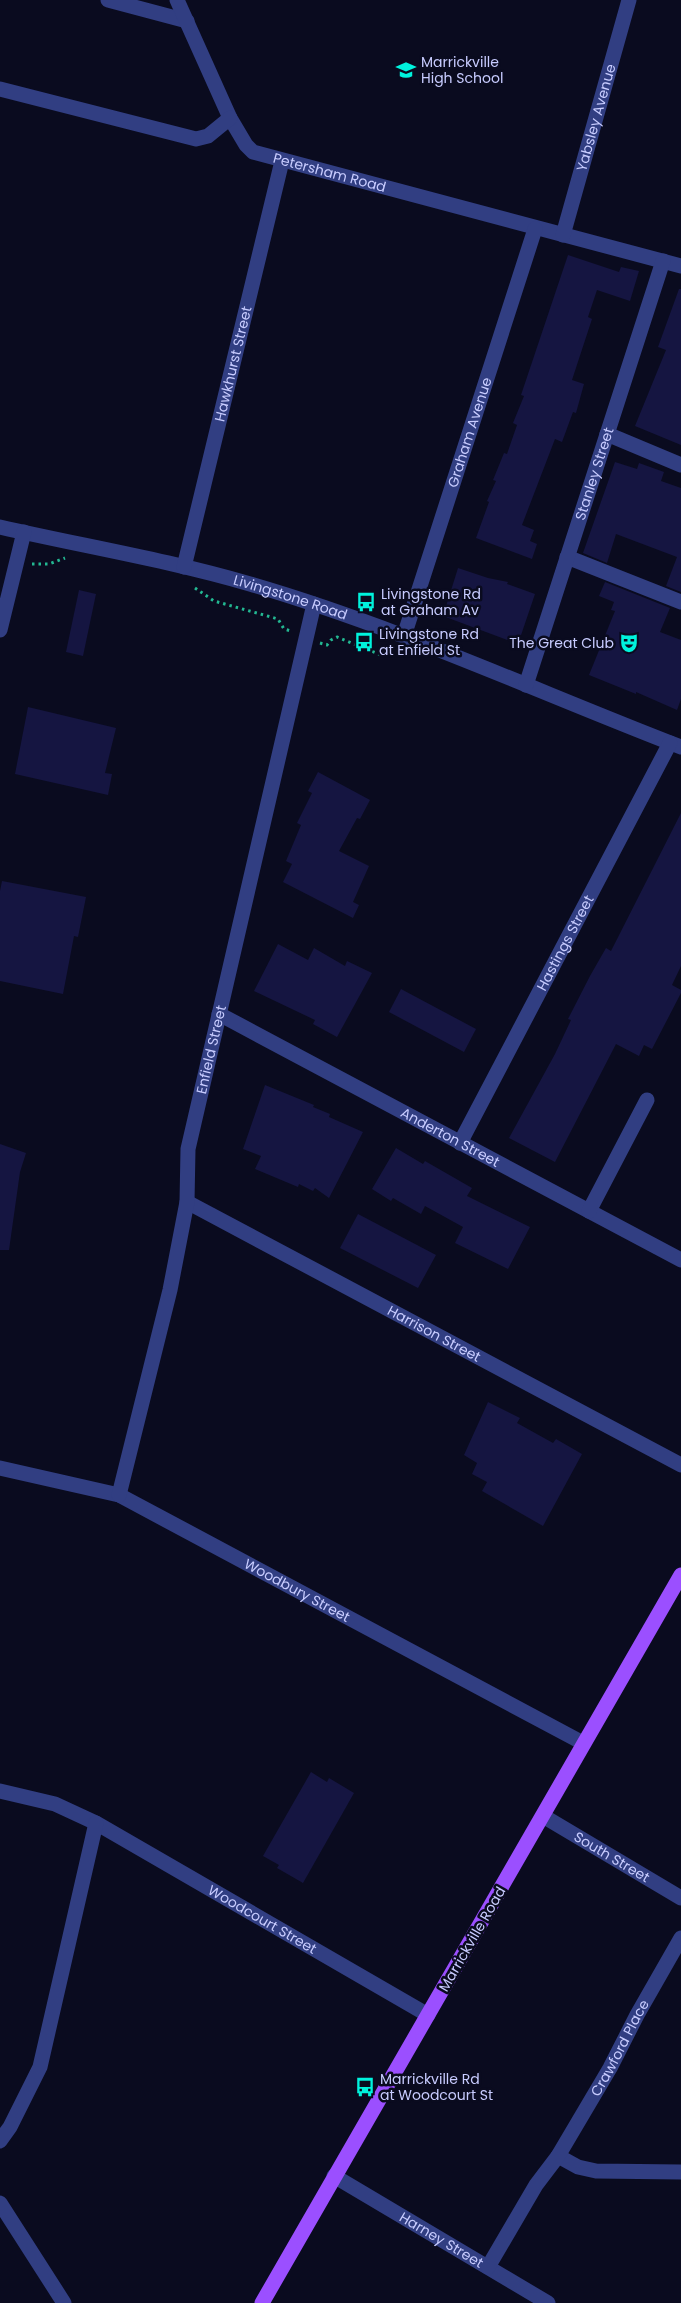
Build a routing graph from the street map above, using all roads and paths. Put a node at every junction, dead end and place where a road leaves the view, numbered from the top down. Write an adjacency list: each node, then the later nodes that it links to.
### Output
1 (108, 0): 4 (street)
2 (178, 0): 4 (street, Petersham Road)
3 (629, 0): 9 (street, Yabsley Avenue)
4 (187, 21): 6 (street, Petersham Road)
5 (0, 89): 6 (street)
6 (230, 118): 7 (street, Petersham Road)
7 (282, 161): 8 (street, Petersham Road); 19 (street, Hawkhurst Street)
8 (535, 229): 9 (street, Petersham Road); 25 (street, Graham Avenue)
9 (563, 235): 10 (street, Petersham Road)
10 (663, 261): 11 (street, Petersham Road); 12 (street, Stanley Street)
11 (681, 266)
12 (607, 434): 13 (street); 16 (street, Stanley Street)
13 (681, 465)
14 (0, 527): 15 (street, Livingstone Road)
15 (24, 532): 19 (street, Livingstone Road); 24 (street)
16 (567, 557): 21 (street); 28 (street, Stanley Street)
17 (66, 558): 18 (path)
18 (27, 563)
19 (184, 567): 22 (street, Livingstone Road)
20 (186, 586): 23 (path)
21 (681, 602)
22 (314, 604): 25 (street, Livingstone Road); 30 (street, Enfield Street)
23 (284, 629)
24 (0, 630)
25 (404, 636): 28 (street, Livingstone Road)
26 (327, 645): 27 (path)
27 (381, 654)
28 (526, 685): 29 (street, Livingstone Road)
29 (675, 745): 32 (street, Hastings Street)
30 (219, 1014): 32 (street, Anderton Street); 33 (street, Enfield Street)
31 (647, 1100): 34 (street)
32 (460, 1142): 34 (street, Anderton Street)
33 (187, 1202): 36 (street, Harrison Street); 38 (street, Enfield Street)
34 (589, 1212): 35 (street, Anderton Street)
35 (681, 1260)
36 (681, 1465)
37 (0, 1468): 38 (street, Woodbury Street)
38 (119, 1495): 40 (street, Woodbury Street)
39 (679, 1583): 40 (main road, Marrickville Road)
40 (583, 1743): 42 (main road, Marrickville Road)
41 (0, 1790): 43 (street, Woodcourt Street)
42 (542, 1816): 44 (street, South Street); 46 (main road, Marrickville Road)
43 (96, 1823): 46 (street, Woodcourt Street); 47 (street)
44 (681, 1898)
45 (681, 1938): 48 (street, Crawford Place)
46 (428, 2015): 50 (main road, Marrickville Road)
47 (0, 2141)
48 (558, 2156): 49 (street); 53 (street, Crawford Place)
49 (681, 2172)
50 (334, 2176): 53 (street, Harney Street); 55 (main road, Marrickville Road)
51 (0, 2203): 52 (street)
52 (6, 2227): 54 (street)
53 (488, 2267): 56 (street, Harney Street)
54 (64, 2303)
55 (262, 2303)
56 (548, 2303)

